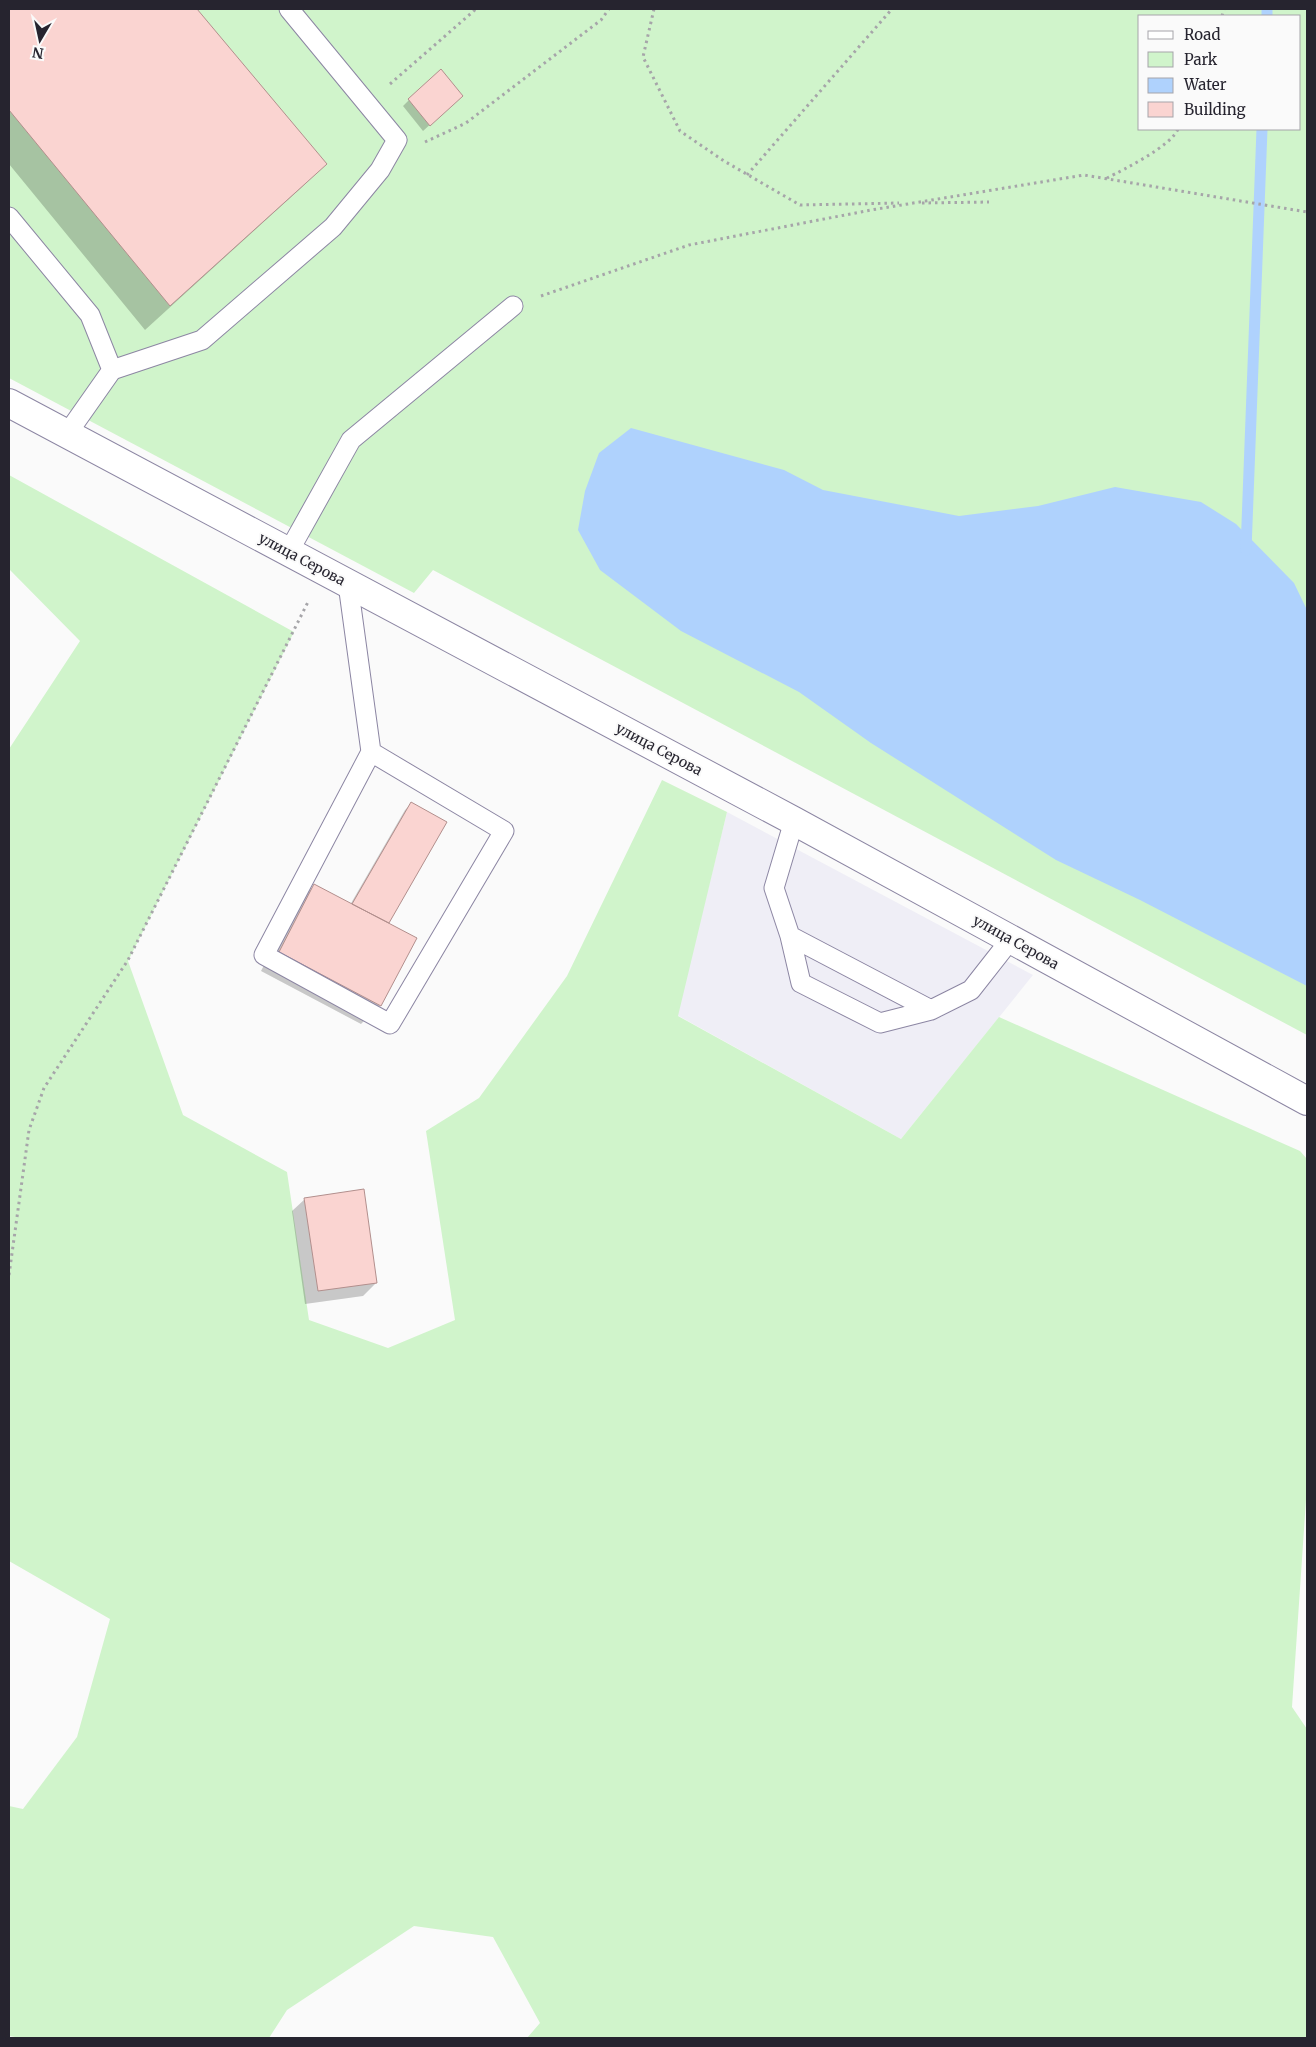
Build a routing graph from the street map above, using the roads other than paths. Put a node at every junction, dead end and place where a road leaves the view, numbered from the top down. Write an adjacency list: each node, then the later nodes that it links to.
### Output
1 (289, 9): 4 (lane)
2 (9, 218): 4 (lane)
3 (513, 306): 7 (lane)
4 (112, 370): 6 (lane)
5 (9, 402): 6 (main road, улица Серова)
6 (67, 434): 7 (main road, улица Серова)
7 (288, 551): 8 (main road, улица Серова)
8 (348, 584): 9 (lane); 10 (main road, улица Серова)
9 (371, 752): 9 (lane)
10 (794, 821): 11 (lane); 12 (main road, улица Серова)
11 (790, 936): 13 (lane); 13 (lane)
12 (1011, 939): 13 (lane); 14 (main road, улица Серова)
13 (931, 1010)
14 (1307, 1100)

